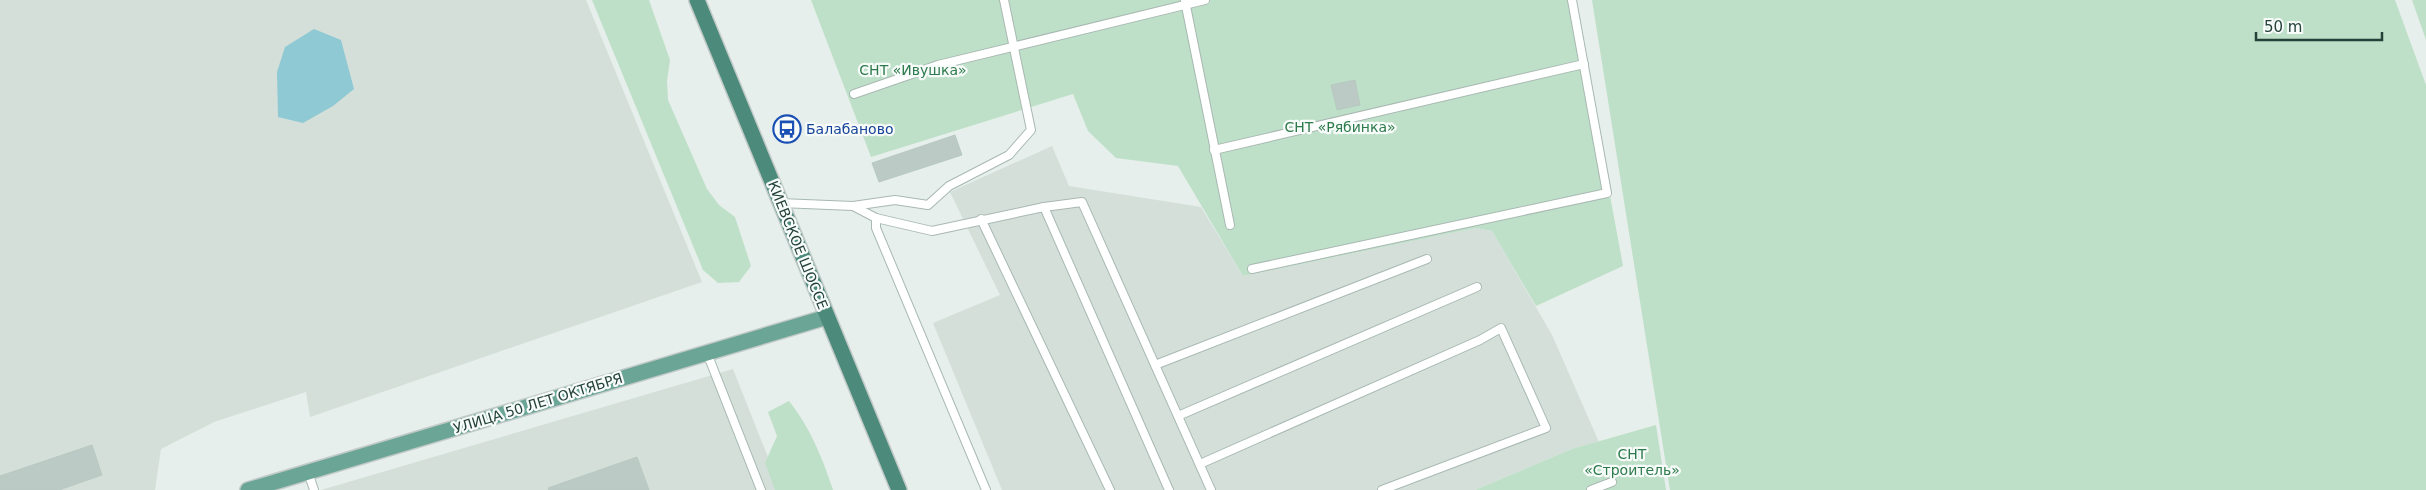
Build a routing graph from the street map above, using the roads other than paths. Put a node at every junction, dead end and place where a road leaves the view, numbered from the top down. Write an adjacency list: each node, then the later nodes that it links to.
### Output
1 (696, 0): 10 (highway, КИЕВСКОЕ ШОССЕ)
2 (1004, 0): 6 (lane)
3 (1206, 0): 5 (lane)
4 (1572, 0): 7 (lane)
5 (1185, 2): 6 (lane); 9 (lane)
6 (1014, 45): 8 (lane); 11 (lane)
7 (1584, 64): 9 (lane); 17 (lane)
8 (854, 94)
9 (1214, 150): 15 (lane)
10 (780, 203): 11 (lane); 19 (highway, КИЕВСКОЕ ШОССЕ)
11 (853, 206): 13 (lane)
12 (1044, 207): 14 (lane); 21 (lane); 32 (lane)
13 (876, 218): 14 (lane); 30 (lane)
14 (981, 219): 31 (lane)
15 (1230, 225)
16 (1427, 259): 21 (lane)
17 (1252, 269)
18 (1477, 288): 22 (lane)
19 (828, 317): 20 (main road, УЛИЦА 50 ЛЕТ ОКТЯБРЯ); 29 (highway, КИЕВСКОЕ ШОССЕ)
20 (706, 353): 24 (main road, УЛИЦА 50 ЛЕТ ОКТЯБРЯ); 28 (lane)
21 (1155, 365): 22 (lane)
22 (1178, 416): 23 (lane)
23 (1200, 464): 33 (lane); 34 (lane)
24 (308, 472): 26 (main road, УЛИЦА 50 ЛЕТ ОКТЯБРЯ); 27 (lane)
25 (1612, 482): 35 (lane)
26 (248, 490)
27 (314, 490)
28 (761, 490)
29 (899, 490)
30 (986, 490)
31 (1110, 490)
32 (1169, 490)
33 (1211, 490)
34 (1382, 490)
35 (1591, 490)

